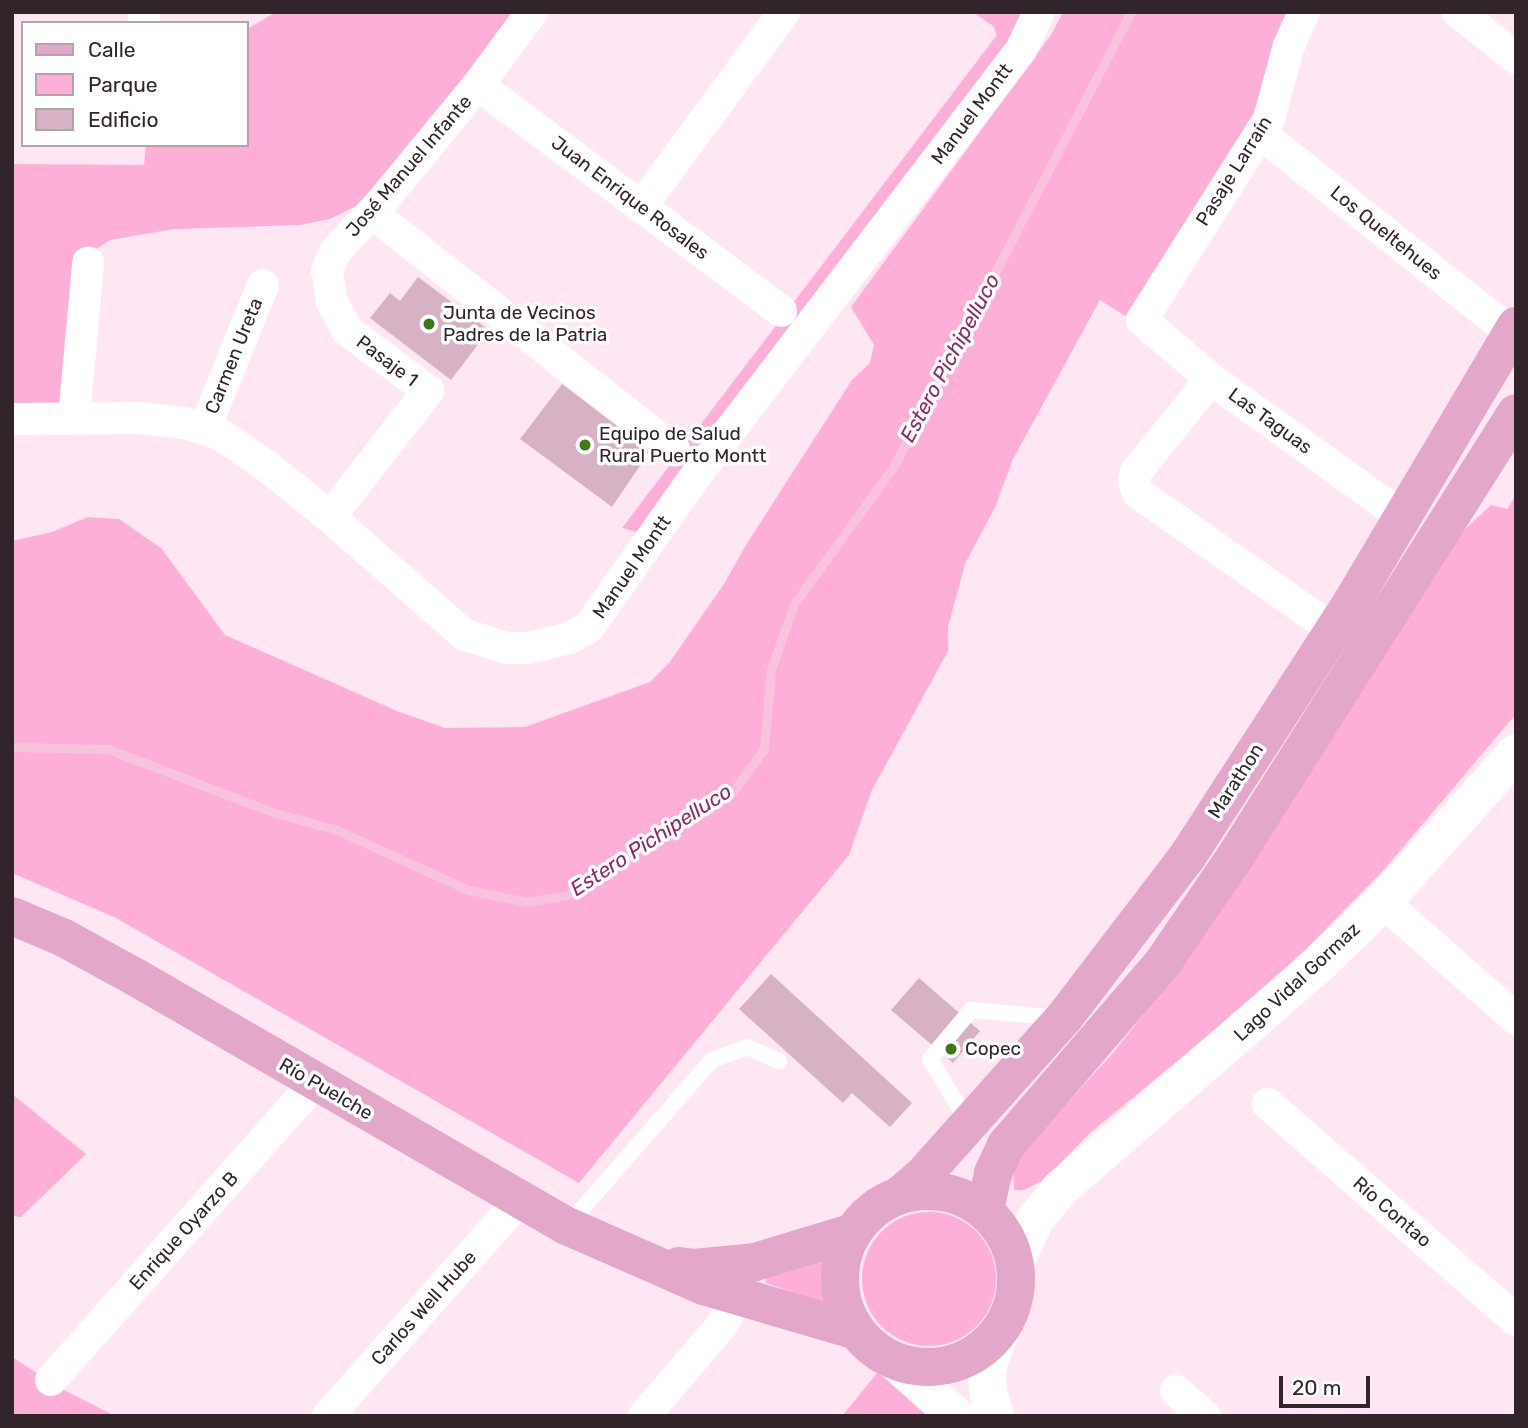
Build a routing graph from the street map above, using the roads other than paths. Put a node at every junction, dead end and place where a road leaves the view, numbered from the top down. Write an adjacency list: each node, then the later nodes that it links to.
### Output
1 (532, 12): 7 (street, José Manuel Infante)
2 (784, 12): 9 (street)
3 (1039, 12): 24 (street, Manuel Montt)
4 (1304, 12): 8 (street, Pasaje Larraín)
5 (1458, 12): 6 (street)
6 (1516, 58)
7 (478, 85): 9 (street, Juan Enrique Rosales); 10 (street, José Manuel Infante)
8 (1260, 133): 14 (street, Pasaje Larraín); 15 (street, Los Queltehues)
9 (641, 207): 13 (street, Juan Enrique Rosales)
10 (372, 213): 16 (street, José Manuel Infante); 22 (street)
11 (88, 263): 19 (street)
12 (263, 285): 21 (street, Carmen Ureta)
13 (781, 311)
14 (1142, 320): 17 (street, Las Taguas)
15 (1513, 329): 23 (main road, Marathon)
16 (346, 330): 24 (street, Pasaje 1)
17 (1211, 379): 23 (street, Las Taguas); 25 (street)
18 (1516, 413): 38 (main road, Marathon)
19 (74, 418): 20 (street, Manuel Montt); 21 (street, Manuel Montt)
20 (12, 419)
21 (205, 428): 24 (street, Manuel Montt)
22 (675, 451)
23 (1402, 516): 25 (main road, Marathon)
24 (330, 517)
25 (1334, 630): 29 (main road, Marathon)
26 (1516, 753): 27 (street, Lago Vidal Gormaz)
27 (1383, 902): 30 (street); 35 (street, Lago Vidal Gormaz)
28 (12, 916): 32 (main road, Río Puelche)
29 (1063, 1019): 34 (main road, Marathon); 34 (lane)
30 (1516, 1019)
31 (779, 1061): 39 (lane)
32 (316, 1083): 37 (main road, Río Puelche); 48 (street, Enrique Oyarzo B)
33 (1268, 1104): 44 (street, Río Contao)
34 (969, 1123): 36 (main road, Marathon)
35 (1059, 1189): 38 (street, Lago Vidal Gormaz); 42 (street, Lago Vidal Gormaz)
36 (900, 1195): 38 (main road); 40 (main road)
37 (519, 1201): 39 (main road, Río Puelche); 51 (street, Carlos Well Hube)
38 (990, 1213): 42 (main road)
39 (567, 1226): 41 (main road, Río Puelche)
40 (853, 1232): 41 (main road, Río Puelche); 45 (main road)
41 (641, 1260): 43 (main road, Río Puelche)
42 (1015, 1262): 46 (main road)
43 (739, 1296): 45 (main road, Río Puelche); 52 (street)
44 (1516, 1320)
45 (857, 1331): 47 (main road)
46 (1000, 1331): 47 (main road); 53 (street)
47 (892, 1359): 50 (street)
48 (51, 1380)
49 (1176, 1391): 54 (street)
50 (955, 1415)
51 (328, 1416)
52 (644, 1416)
53 (996, 1416)
54 (1205, 1416)

